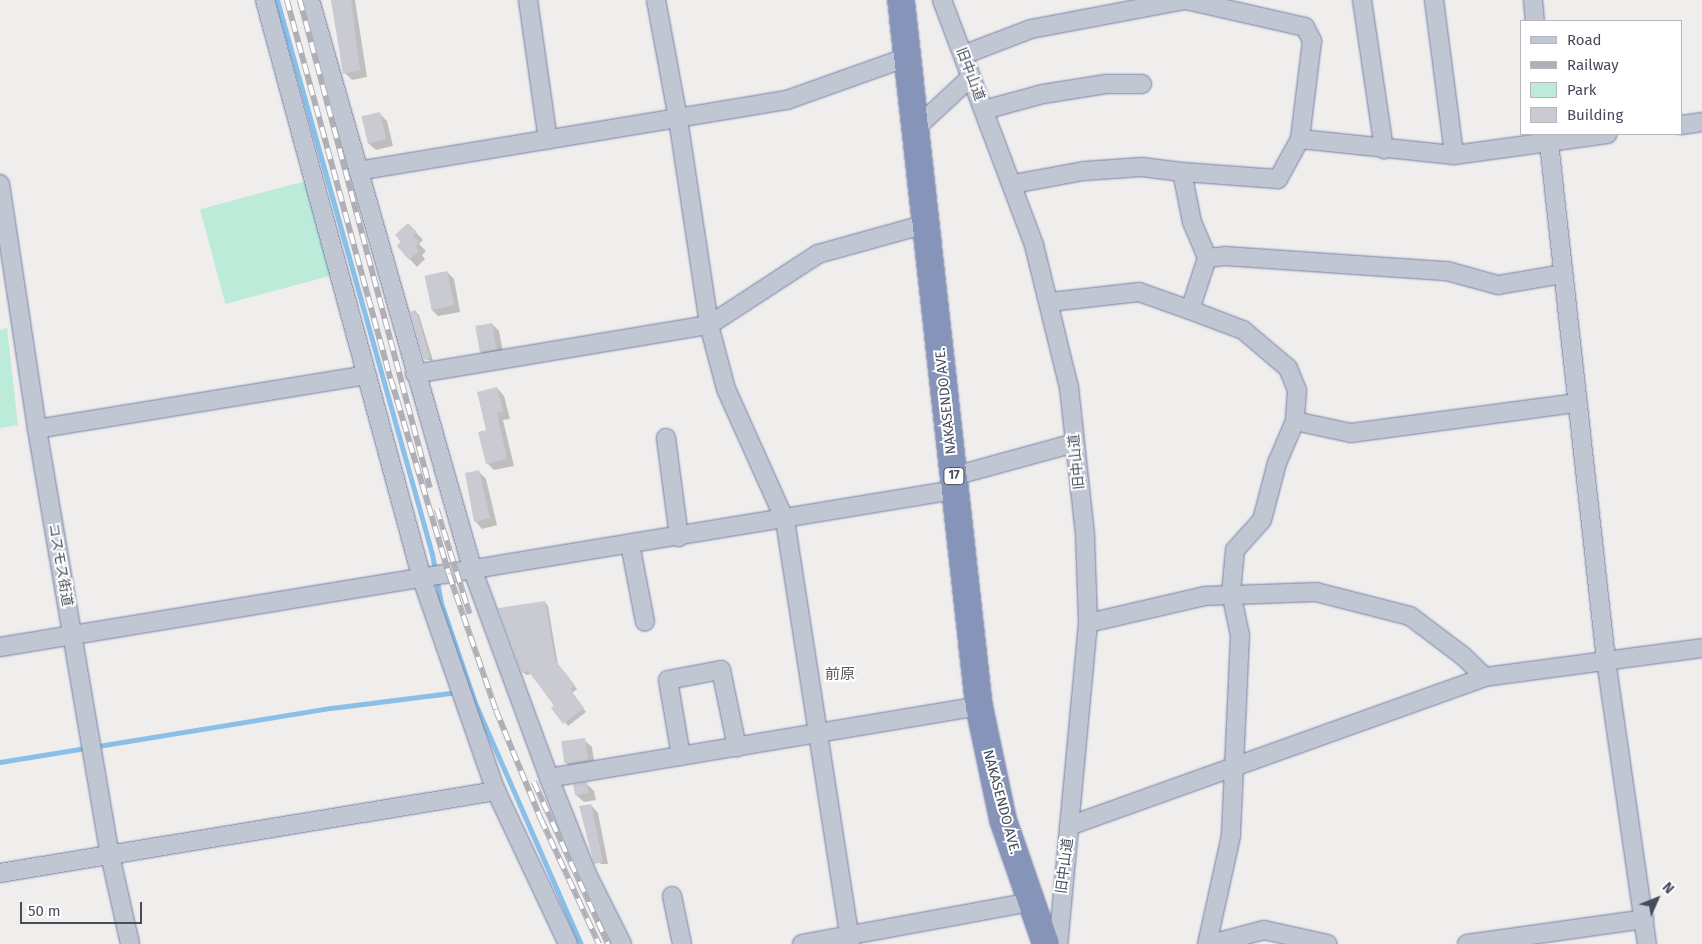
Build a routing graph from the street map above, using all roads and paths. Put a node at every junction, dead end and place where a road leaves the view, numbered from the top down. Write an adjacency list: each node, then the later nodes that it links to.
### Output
1 (265, 0): 37 (street)
2 (310, 0): 27 (street)
3 (528, 0): 24 (street)
4 (656, 0): 17 (street)
5 (901, 0): 13 (highway, NAKASENDO AVE. / 17)
6 (942, 0): 12 (street, 旧中山道)
7 (1186, 0): 12 (street); 23 (street)
8 (1362, 0): 25 (street)
9 (1434, 0): 26 (street)
10 (1533, 0): 11 (street)
11 (1535, 20)
12 (963, 55): 14 (street, 旧中山道)
13 (908, 57): 17 (street); 20 (highway, NAKASENDO AVE. / 17)
14 (971, 77): 16 (street, 旧中山道); 20 (street)
15 (1142, 84): 16 (street)
16 (984, 110): 30 (street, 旧中山道)
17 (678, 119): 24 (street); 36 (street)
18 (1702, 122): 19 (street)
19 (1682, 125)
20 (916, 129): 31 (highway, NAKASENDO AVE. / 17)
21 (1588, 135): 22 (street)
22 (1548, 137): 26 (street); 33 (street)
23 (1300, 138): 25 (street); 28 (street)
24 (548, 140): 27 (street)
25 (1384, 149): 26 (street)
26 (1454, 155)
27 (358, 171): 38 (street)
28 (1182, 172): 30 (street); 32 (street)
29 (0, 184): 41 (street, コスモス街道)
30 (1013, 184): 34 (street, 旧中山道)
31 (926, 224): 36 (street); 44 (highway, NAKASENDO AVE. / 17)
32 (1207, 258): 33 (street); 35 (street)
33 (1563, 274): 39 (street)
34 (1050, 302): 35 (street); 43 (street, 旧中山道)
35 (1190, 310): 40 (street)
36 (709, 326): 38 (street); 45 (street)
37 (367, 374): 41 (street); 49 (street)
38 (415, 374): 48 (street)
39 (1577, 403): 40 (street); 56 (street)
40 (1294, 421): 50 (street)
41 (37, 429): 53 (street, コスモス街道)
42 (666, 438): 46 (street)
43 (1075, 443): 44 (street); 52 (street, 旧中山道)
44 (954, 483): 45 (street); 58 (highway, NAKASENDO AVE. / 17)
45 (785, 520): 46 (street); 59 (street)
46 (679, 537): 47 (street)
47 (630, 544): 48 (street); 51 (street)
48 (473, 571): 49 (street); 63 (street)
49 (422, 579): 53 (street); 64 (street)
50 (1231, 593): 52 (street); 57 (street); 62 (street)
51 (645, 622)
52 (1088, 623): 65 (street, 旧中山道)
53 (72, 634): 54 (street); 66 (street, コスモス街道)
54 (0, 647)
55 (1702, 648): 56 (street)
56 (1606, 660): 57 (street); 70 (street)
57 (1485, 677): 62 (street)
58 (979, 706): 59 (street); 69 (highway, NAKASENDO AVE. / 17)
59 (816, 734): 60 (street); 71 (street)
60 (737, 747): 61 (street); 61 (street)
61 (681, 756): 63 (street)
62 (1233, 769): 65 (street); 79 (street)
63 (549, 778): 74 (street)
64 (496, 791): 66 (street); 73 (street)
65 (1069, 826): 78 (street, 旧中山道)
66 (110, 855): 67 (street); 72 (street, コスモス街道)
67 (0, 873)
68 (672, 896): 75 (street)
69 (1030, 902): 71 (street); 77 (highway, NAKASENDO AVE. / 17)
70 (1644, 919): 82 (street); 83 (street)
71 (850, 940): 76 (street)
72 (130, 944)
73 (568, 944)
74 (622, 944)
75 (682, 944)
76 (802, 944)
77 (1046, 944)
78 (1058, 944)
79 (1207, 944)
80 (1211, 944): 81 (street)
81 (1328, 944)
82 (1467, 944)
83 (1647, 944)

